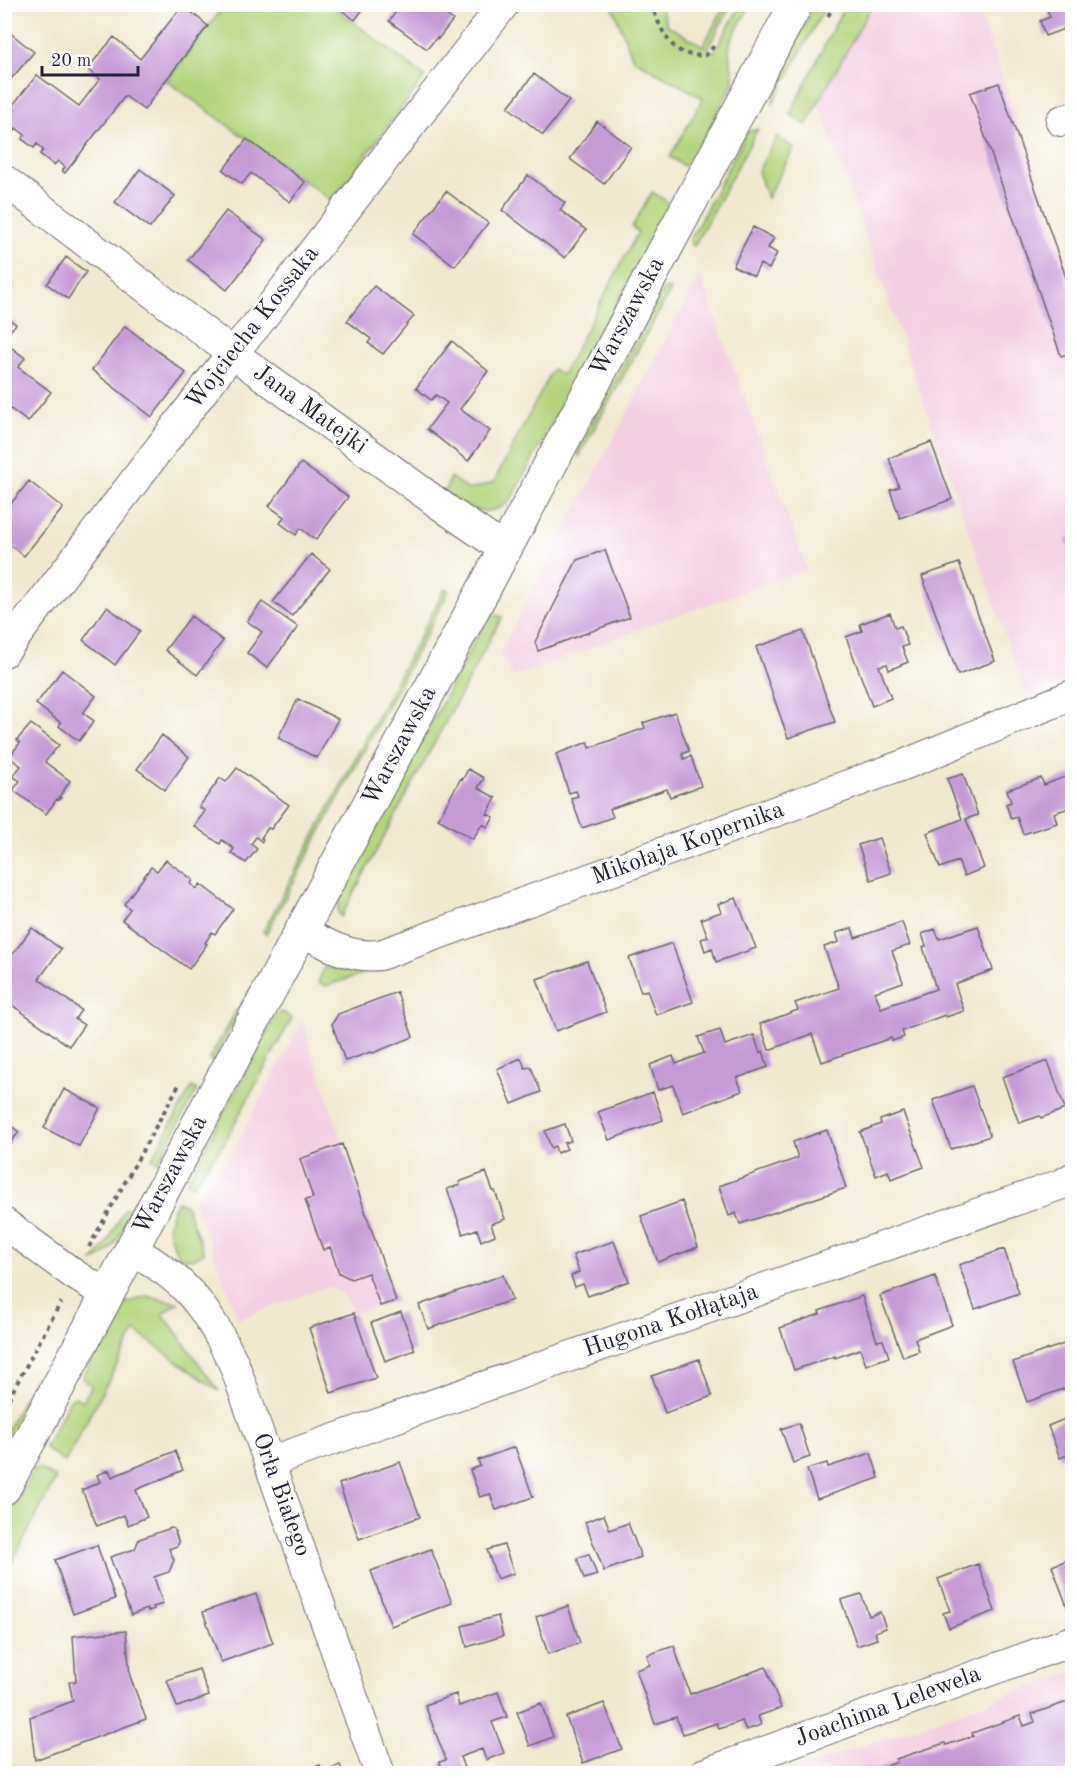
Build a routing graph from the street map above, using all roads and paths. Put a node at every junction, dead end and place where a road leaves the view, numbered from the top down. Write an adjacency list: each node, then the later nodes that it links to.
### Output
1 (504, 4): 6 (street, Wojciecha Kossaka)
2 (651, 4): 4 (path)
3 (796, 4): 7 (street, Warszawska)
4 (716, 44)
5 (4, 180): 6 (street, Jana Matejki)
6 (232, 352): 7 (street, Jana Matejki); 8 (street, Wojciecha Kossaka)
7 (504, 549): 10 (street, Warszawska)
8 (4, 652)
9 (1072, 695): 10 (street, Mikołaja Kopernika)
10 (301, 930): 14 (street, Warszawska)
11 (183, 1078): 15 (path)
12 (1072, 1178): 19 (street, Hugona Kołłątaja)
13 (4, 1223): 16 (street)
14 (132, 1249): 16 (street, Warszawska); 19 (street, Orła Białego)
15 (85, 1255)
16 (108, 1295): 20 (street, Warszawska)
17 (63, 1298): 18 (path)
18 (4, 1407)
19 (269, 1462): 22 (street, Orła Białego)
20 (4, 1488)
21 (1072, 1641): 23 (street, Joachima Lelewela)
22 (380, 1773)
23 (703, 1773)

